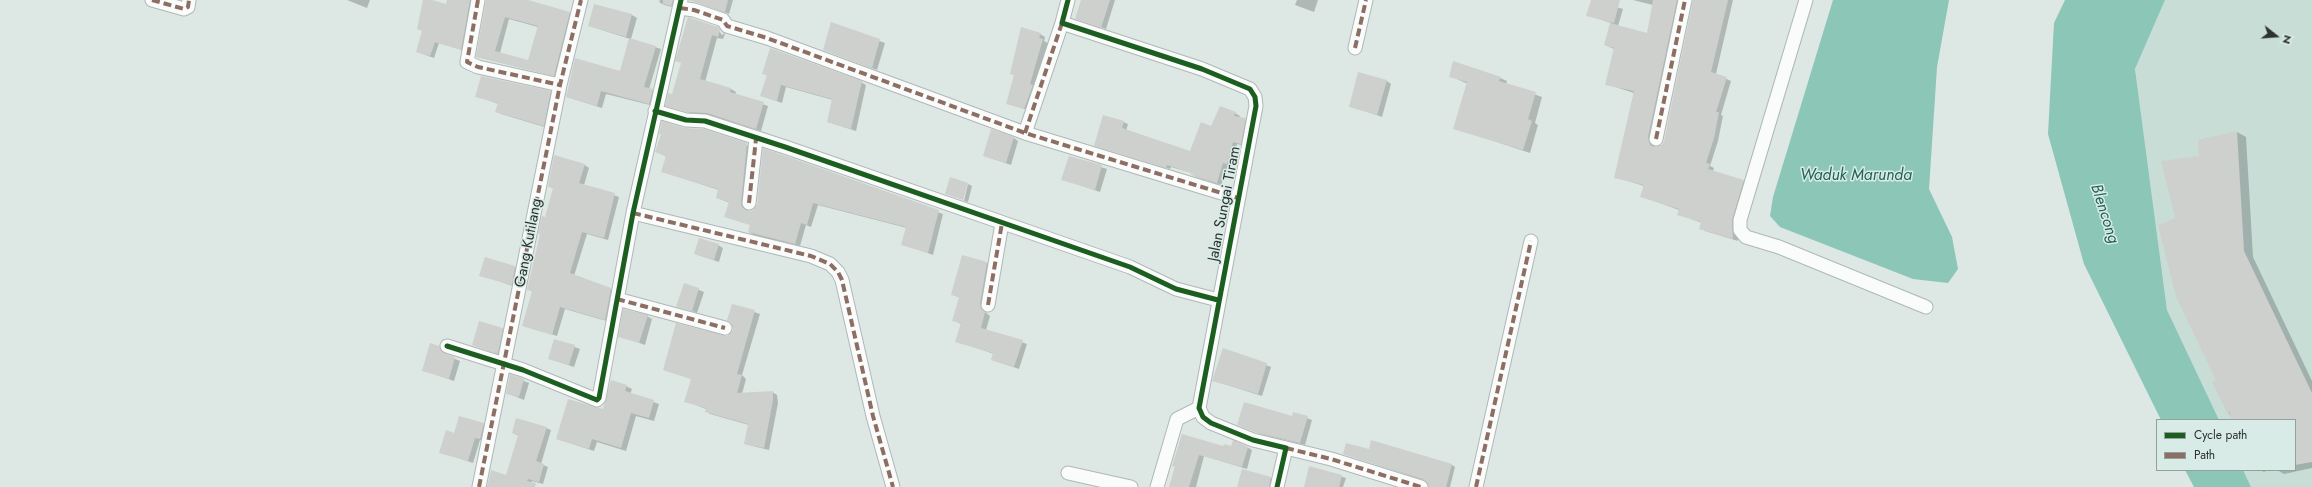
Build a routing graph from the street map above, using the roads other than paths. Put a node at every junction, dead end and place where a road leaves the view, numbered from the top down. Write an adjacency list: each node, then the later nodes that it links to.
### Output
1 (152, 0): 2 (street)
2 (190, 0)
3 (478, 0): 12 (street)
4 (581, 0): 12 (street, Gang Kutilang)
5 (1068, 0): 10 (street)
6 (1366, 0): 11 (street)
7 (1684, 0): 16 (street)
8 (1806, 0): 25 (street)
9 (680, 4): 13 (street); 14 (street)
10 (1062, 23): 14 (street); 17 (street, Jalan Sungai Tiram)
11 (1355, 48)
12 (560, 85): 28 (street, Gang Kutilang)
13 (655, 111): 15 (street); 19 (street)
14 (1025, 132): 17 (street)
15 (756, 139): 18 (street); 20 (street)
16 (1656, 139)
17 (1238, 198): 23 (street, Jalan Sungai Tiram)
18 (749, 203)
19 (633, 213): 22 (street); 33 (street)
20 (1002, 222): 23 (street); 24 (street)
21 (1532, 241): 38 (street)
22 (617, 299): 26 (street); 28 (street)
23 (1218, 300): 29 (street, Jalan Sungai Tiram)
24 (988, 305)
25 (1926, 307)
26 (725, 328)
27 (447, 346): 28 (street)
28 (503, 365): 32 (street, Gang Kutilang)
29 (1199, 408): 30 (street); 35 (street)
30 (1286, 448): 36 (street); 37 (street)
31 (1068, 473): 34 (street)
32 (479, 487)
33 (893, 487)
34 (1131, 487)
35 (1157, 487)
36 (1277, 487)
37 (1421, 487)
38 (1476, 487)

